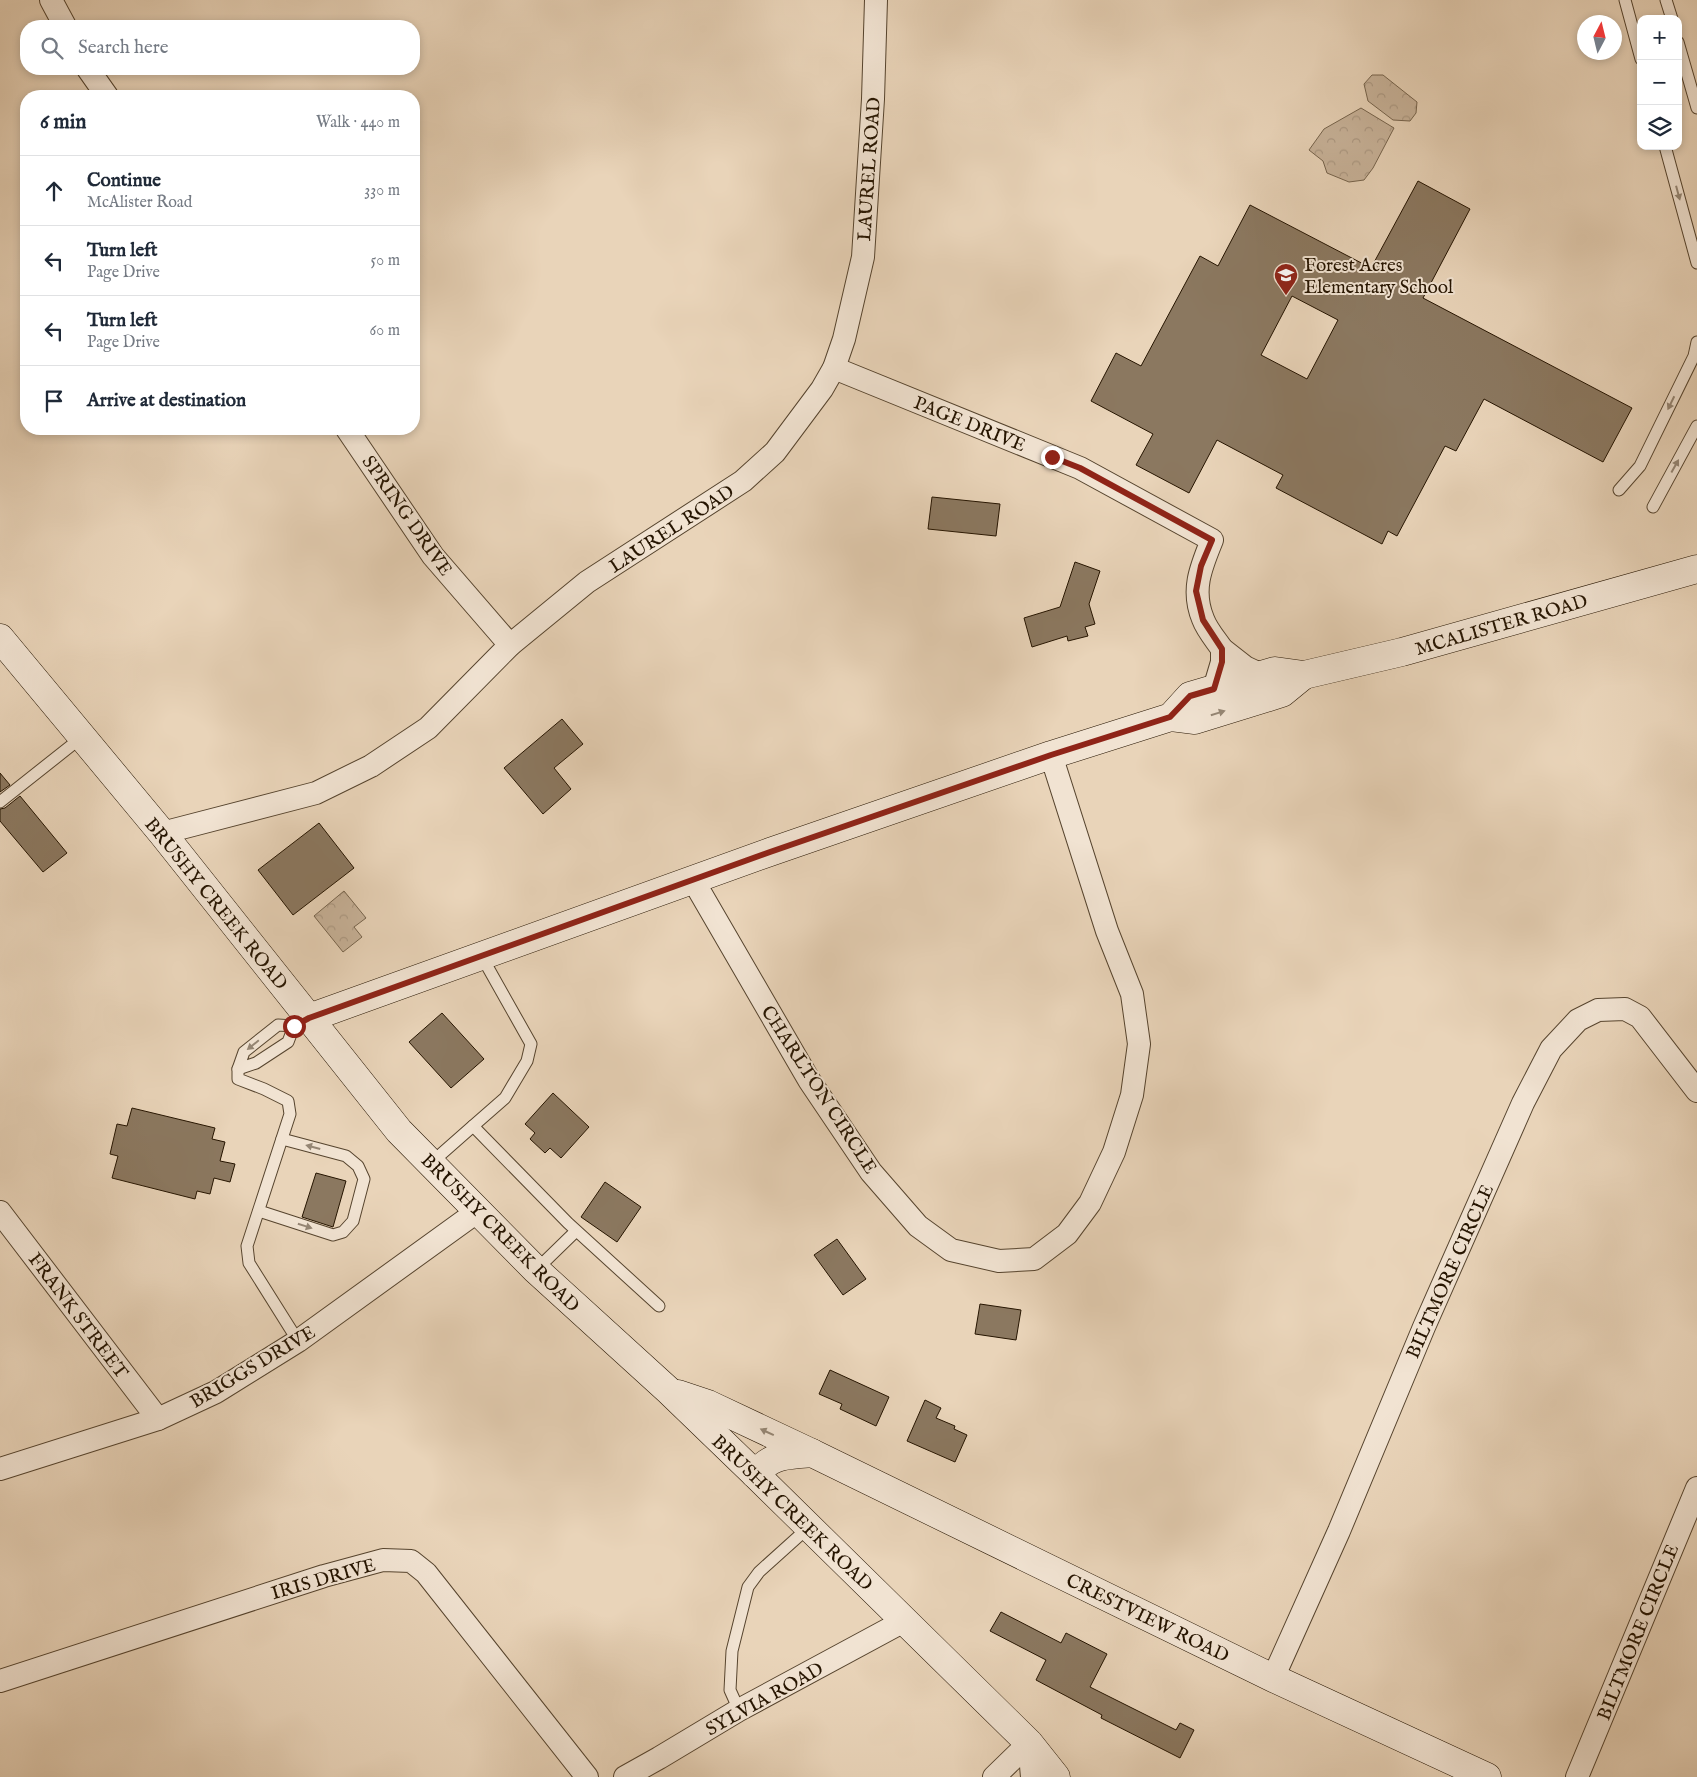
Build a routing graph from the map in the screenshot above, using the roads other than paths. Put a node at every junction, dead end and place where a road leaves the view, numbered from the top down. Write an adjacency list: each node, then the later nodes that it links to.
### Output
1 (51, 0): 6 (street)
2 (876, 0): 15 (street, LAUREL ROAD)
3 (1625, 0): 7 (lane)
4 (1666, 0): 5 (lane)
5 (1671, 15)
6 (62, 20)
7 (1637, 44)
8 (1682, 56): 11 (lane)
9 (92, 75): 10 (street)
10 (103, 90)
11 (1697, 108)
12 (1666, 150): 13 (lane, one-way to 13)
13 (1697, 263)
14 (1697, 342): 18 (lane, one-way to 18)
15 (834, 368): 22 (street, LAUREL ROAD); 23 (street, PAGE DRIVE)
16 (1697, 426): 19 (lane, one-way to 16)
17 (351, 435): 22 (street, SPRING DRIVE)
18 (1619, 490)
19 (1653, 507)
20 (1697, 569): 25 (street, MCALISTER ROAD)
21 (0, 638): 28 (street, BRUSHY CREEK ROAD)
22 (510, 644): 31 (street, LAUREL ROAD)
23 (1222, 649): 24 (street, PAGE DRIVE); 26 (street)
24 (1262, 675): 25 (street, MCALISTER ROAD); 26 (street, MCALISTER ROAD)
25 (1304, 675): 27 (street, MCALISTER ROAD, one-way to 25)
26 (1214, 689): 27 (street, MCALISTER ROAD)
27 (1170, 717): 29 (street, MCALISTER ROAD)
28 (82, 737): 30 (lane); 31 (street, BRUSHY CREEK ROAD)
29 (1051, 755): 32 (street, MCALISTER ROAD); 32 (street, CHARLTON CIRCLE)
30 (0, 802)
31 (162, 833): 34 (street, BRUSHY CREEK ROAD)
32 (692, 880): 33 (street, MCALISTER ROAD)
33 (482, 957): 34 (street, MCALISTER ROAD); 37 (lane)
34 (302, 1022): 35 (lane); 35 (lane, one-way to 35); 39 (street, BRUSHY CREEK ROAD)
35 (238, 1069): 38 (lane)
36 (1697, 1091): 55 (street, BILTMORE CIRCLE)
37 (472, 1126): 39 (lane); 43 (lane)
38 (282, 1139): 40 (lane); 40 (lane, one-way to 38)
39 (430, 1163): 41 (street, BRUSHY CREEK ROAD)
40 (259, 1211): 46 (lane)
41 (478, 1211): 44 (street, BRUSHY CREEK ROAD); 46 (street, BRIGGS DRIVE)
42 (0, 1212): 48 (street, FRANK STREET)
43 (576, 1231): 44 (lane); 45 (lane)
44 (536, 1270): 47 (street, BRUSHY CREEK ROAD)
45 (659, 1306)
46 (298, 1341): 48 (street, BRIGGS DRIVE)
47 (669, 1391): 49 (street, CRESTVIEW ROAD, one-way to 47); 51 (street, BRUSHY CREEK ROAD)
48 (158, 1419): 50 (street, BRIGGS DRIVE)
49 (812, 1453): 51 (street); 55 (street, CRESTVIEW ROAD)
50 (0, 1469)
51 (756, 1474): 53 (street, BRUSHY CREEK ROAD)
52 (1697, 1488): 66 (street, BILTMORE CIRCLE)
53 (810, 1527): 54 (street, BRUSHY CREEK ROAD); 57 (lane)
54 (904, 1621): 57 (street, SYLVIA ROAD); 58 (street, BRUSHY CREEK ROAD)
55 (1272, 1678): 65 (street, CRESTVIEW ROAD)
56 (0, 1681): 59 (street, IRIS DRIVE)
57 (739, 1710): 60 (street, SYLVIA ROAD)
58 (1029, 1743): 61 (street); 62 (street); 63 (street); 64 (street, BRUSHY CREEK ROAD)
59 (587, 1777)
60 (625, 1777)
61 (994, 1777)
62 (1017, 1777)
63 (1032, 1777)
64 (1056, 1777)
65 (1487, 1777)
66 (1577, 1777)

